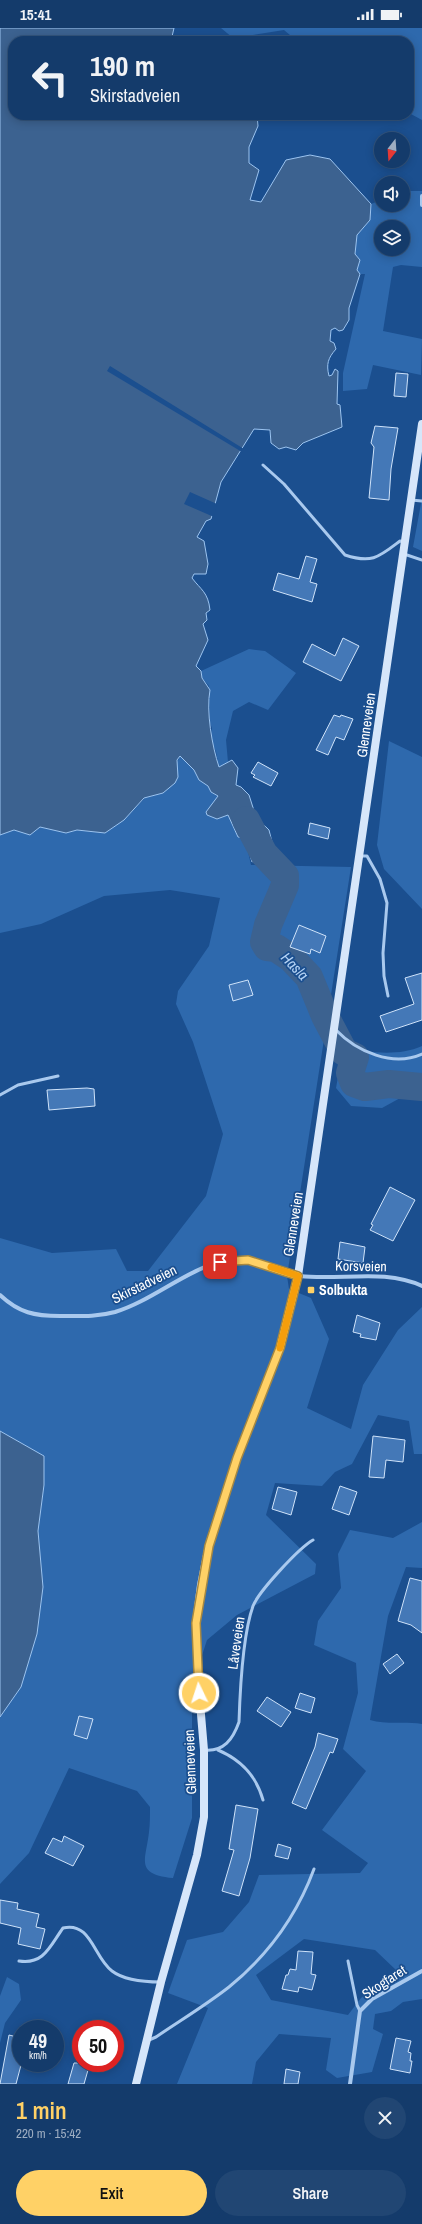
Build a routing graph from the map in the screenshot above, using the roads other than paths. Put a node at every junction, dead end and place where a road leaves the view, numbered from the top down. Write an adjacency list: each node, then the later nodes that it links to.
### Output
1 (422, 196): 2 (street)
2 (422, 205)
3 (422, 424): 5 (main road, Glenneveien)
4 (263, 465): 7 (lane)
5 (411, 500): 6 (lane); 7 (main road, Glenneveien)
6 (422, 501)
7 (406, 542): 8 (main road, Glenneveien)
8 (404, 554): 9 (lane); 10 (main road, Glenneveien)
9 (422, 560)
10 (360, 856): 11 (lane); 12 (main road, Glenneveien)
11 (388, 996)
12 (334, 1029): 13 (lane); 16 (main road, Glenneveien)
13 (422, 1054)
14 (58, 1076): 15 (lane)
15 (0, 1095)
16 (298, 1276): 17 (street, Korsveien); 18 (street, Skirstadveien); 20 (main road, Glenneveien)
17 (422, 1286)
18 (0, 1295)
19 (313, 1540): 21 (lane, Låveveien)
20 (204, 1750): 21 (lane); 27 (main road, Glenneveien)
21 (218, 1750): 22 (lane)
22 (263, 1800)
23 (314, 1869): 29 (lane)
24 (19, 1961): 27 (lane)
25 (348, 1961): 28 (lane)
26 (422, 1971): 28 (street, Skogfaret)
27 (161, 1982): 29 (main road, Glenneveien)
28 (360, 2011): 31 (street, Skogfaret)
29 (147, 2040): 30 (main road, Glenneveien)
30 (136, 2084)
31 (350, 2084)

